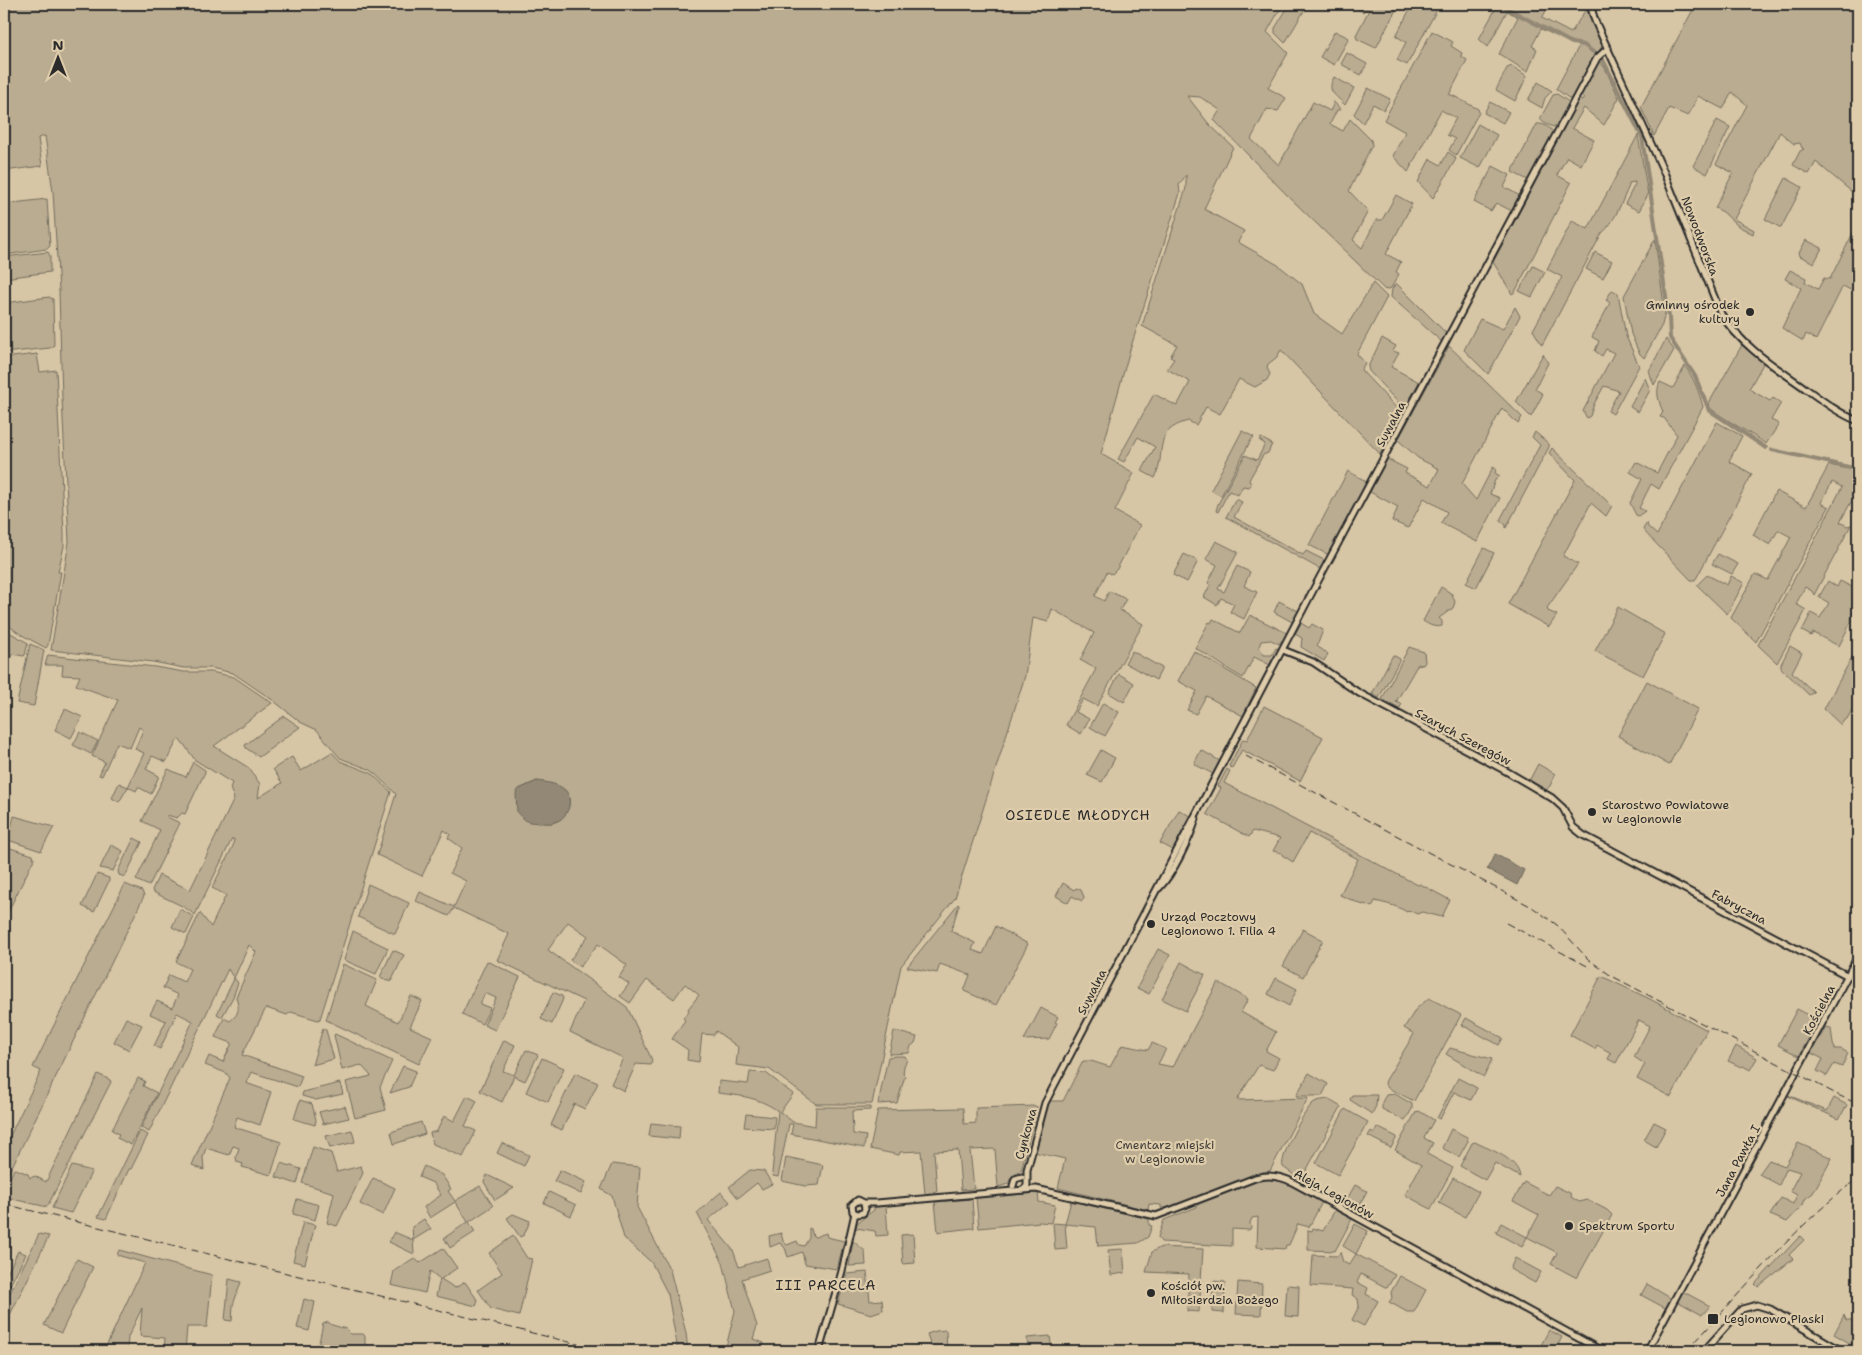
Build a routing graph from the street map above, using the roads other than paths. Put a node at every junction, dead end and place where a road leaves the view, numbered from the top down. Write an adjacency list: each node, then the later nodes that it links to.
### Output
1 (1590, 4): 2 (street, Nowodworska)
2 (1608, 48): 3 (street, Nowodworska); 4 (street, Suwalna)
3 (1858, 421)
4 (1284, 650): 5 (street, Szarych Szeregów); 9 (street, Suwalna)
5 (1620, 855): 7 (street, Fabryczna)
6 (1858, 956): 7 (street, Kościelna)
7 (1848, 976): 8 (street, Kościelna)
8 (1797, 1073): 16 (street, Jana Pawła I)
9 (1045, 1103): 10 (street, Cynkowa)
10 (1024, 1183): 11 (street, Aleja Legionów); 11 (street); 15 (street, Aleja Legionów)
11 (1015, 1188): 12 (street)
12 (864, 1204): 13 (street); 13 (street)
13 (856, 1214): 14 (street)
14 (819, 1351)
15 (1602, 1351)
16 (1647, 1351)
17 (1704, 1351): 18 (street)
18 (1842, 1351)

